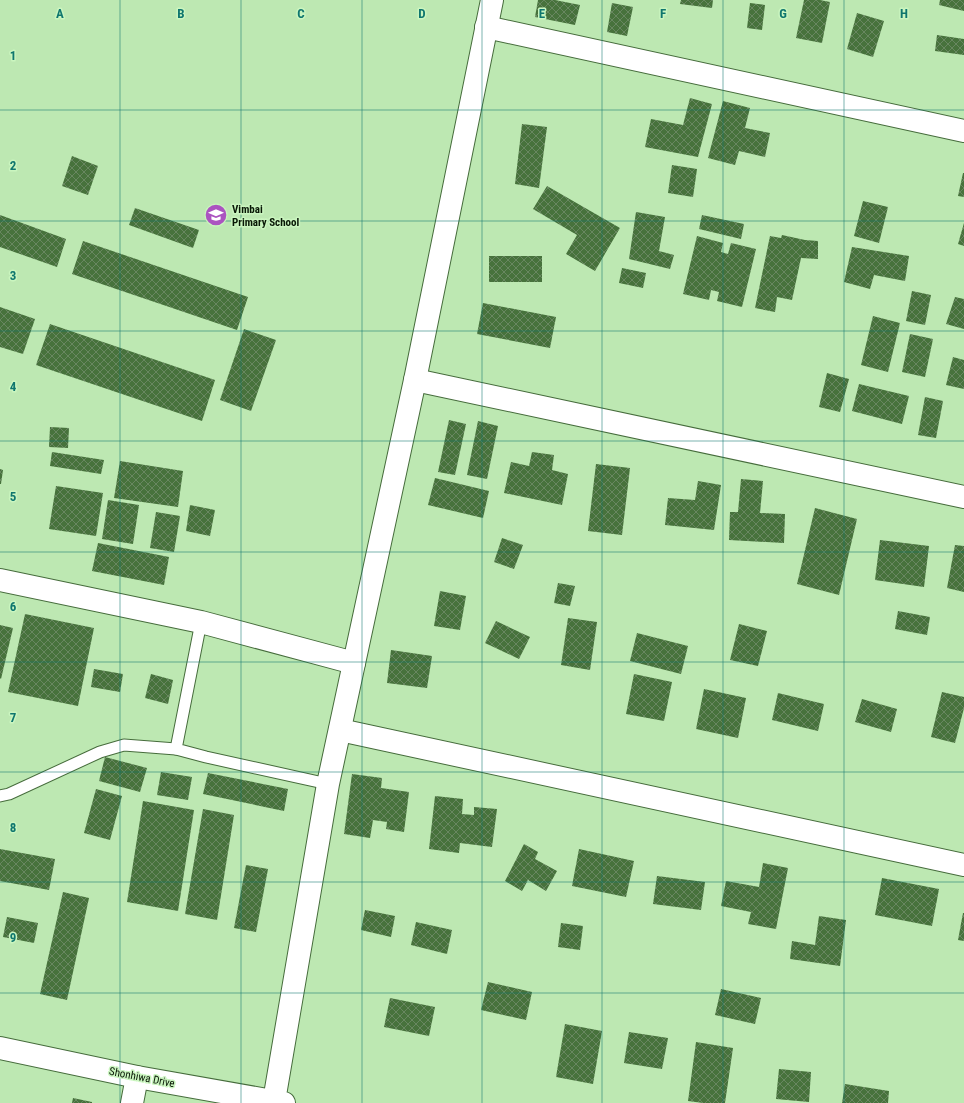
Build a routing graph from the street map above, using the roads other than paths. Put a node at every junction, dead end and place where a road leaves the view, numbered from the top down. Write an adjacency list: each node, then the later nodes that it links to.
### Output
1 (492, 0): 2 (street)
2 (486, 27): 3 (street); 4 (street)
3 (964, 131)
4 (415, 380): 5 (street); 8 (street)
5 (964, 497)
6 (0, 580): 7 (street)
7 (201, 622): 8 (street); 10 (lane)
8 (354, 663): 9 (street)
9 (340, 730): 11 (street); 13 (street)
10 (176, 749): 11 (lane); 12 (lane)
11 (328, 784): 17 (street)
12 (0, 796)
13 (964, 865)
14 (0, 1044): 15 (lane)
15 (0, 1048): 16 (street, Shonhiwa Drive)
16 (137, 1077): 17 (street, Shonhiwa Drive); 18 (street)
17 (279, 1102)
18 (132, 1103)

